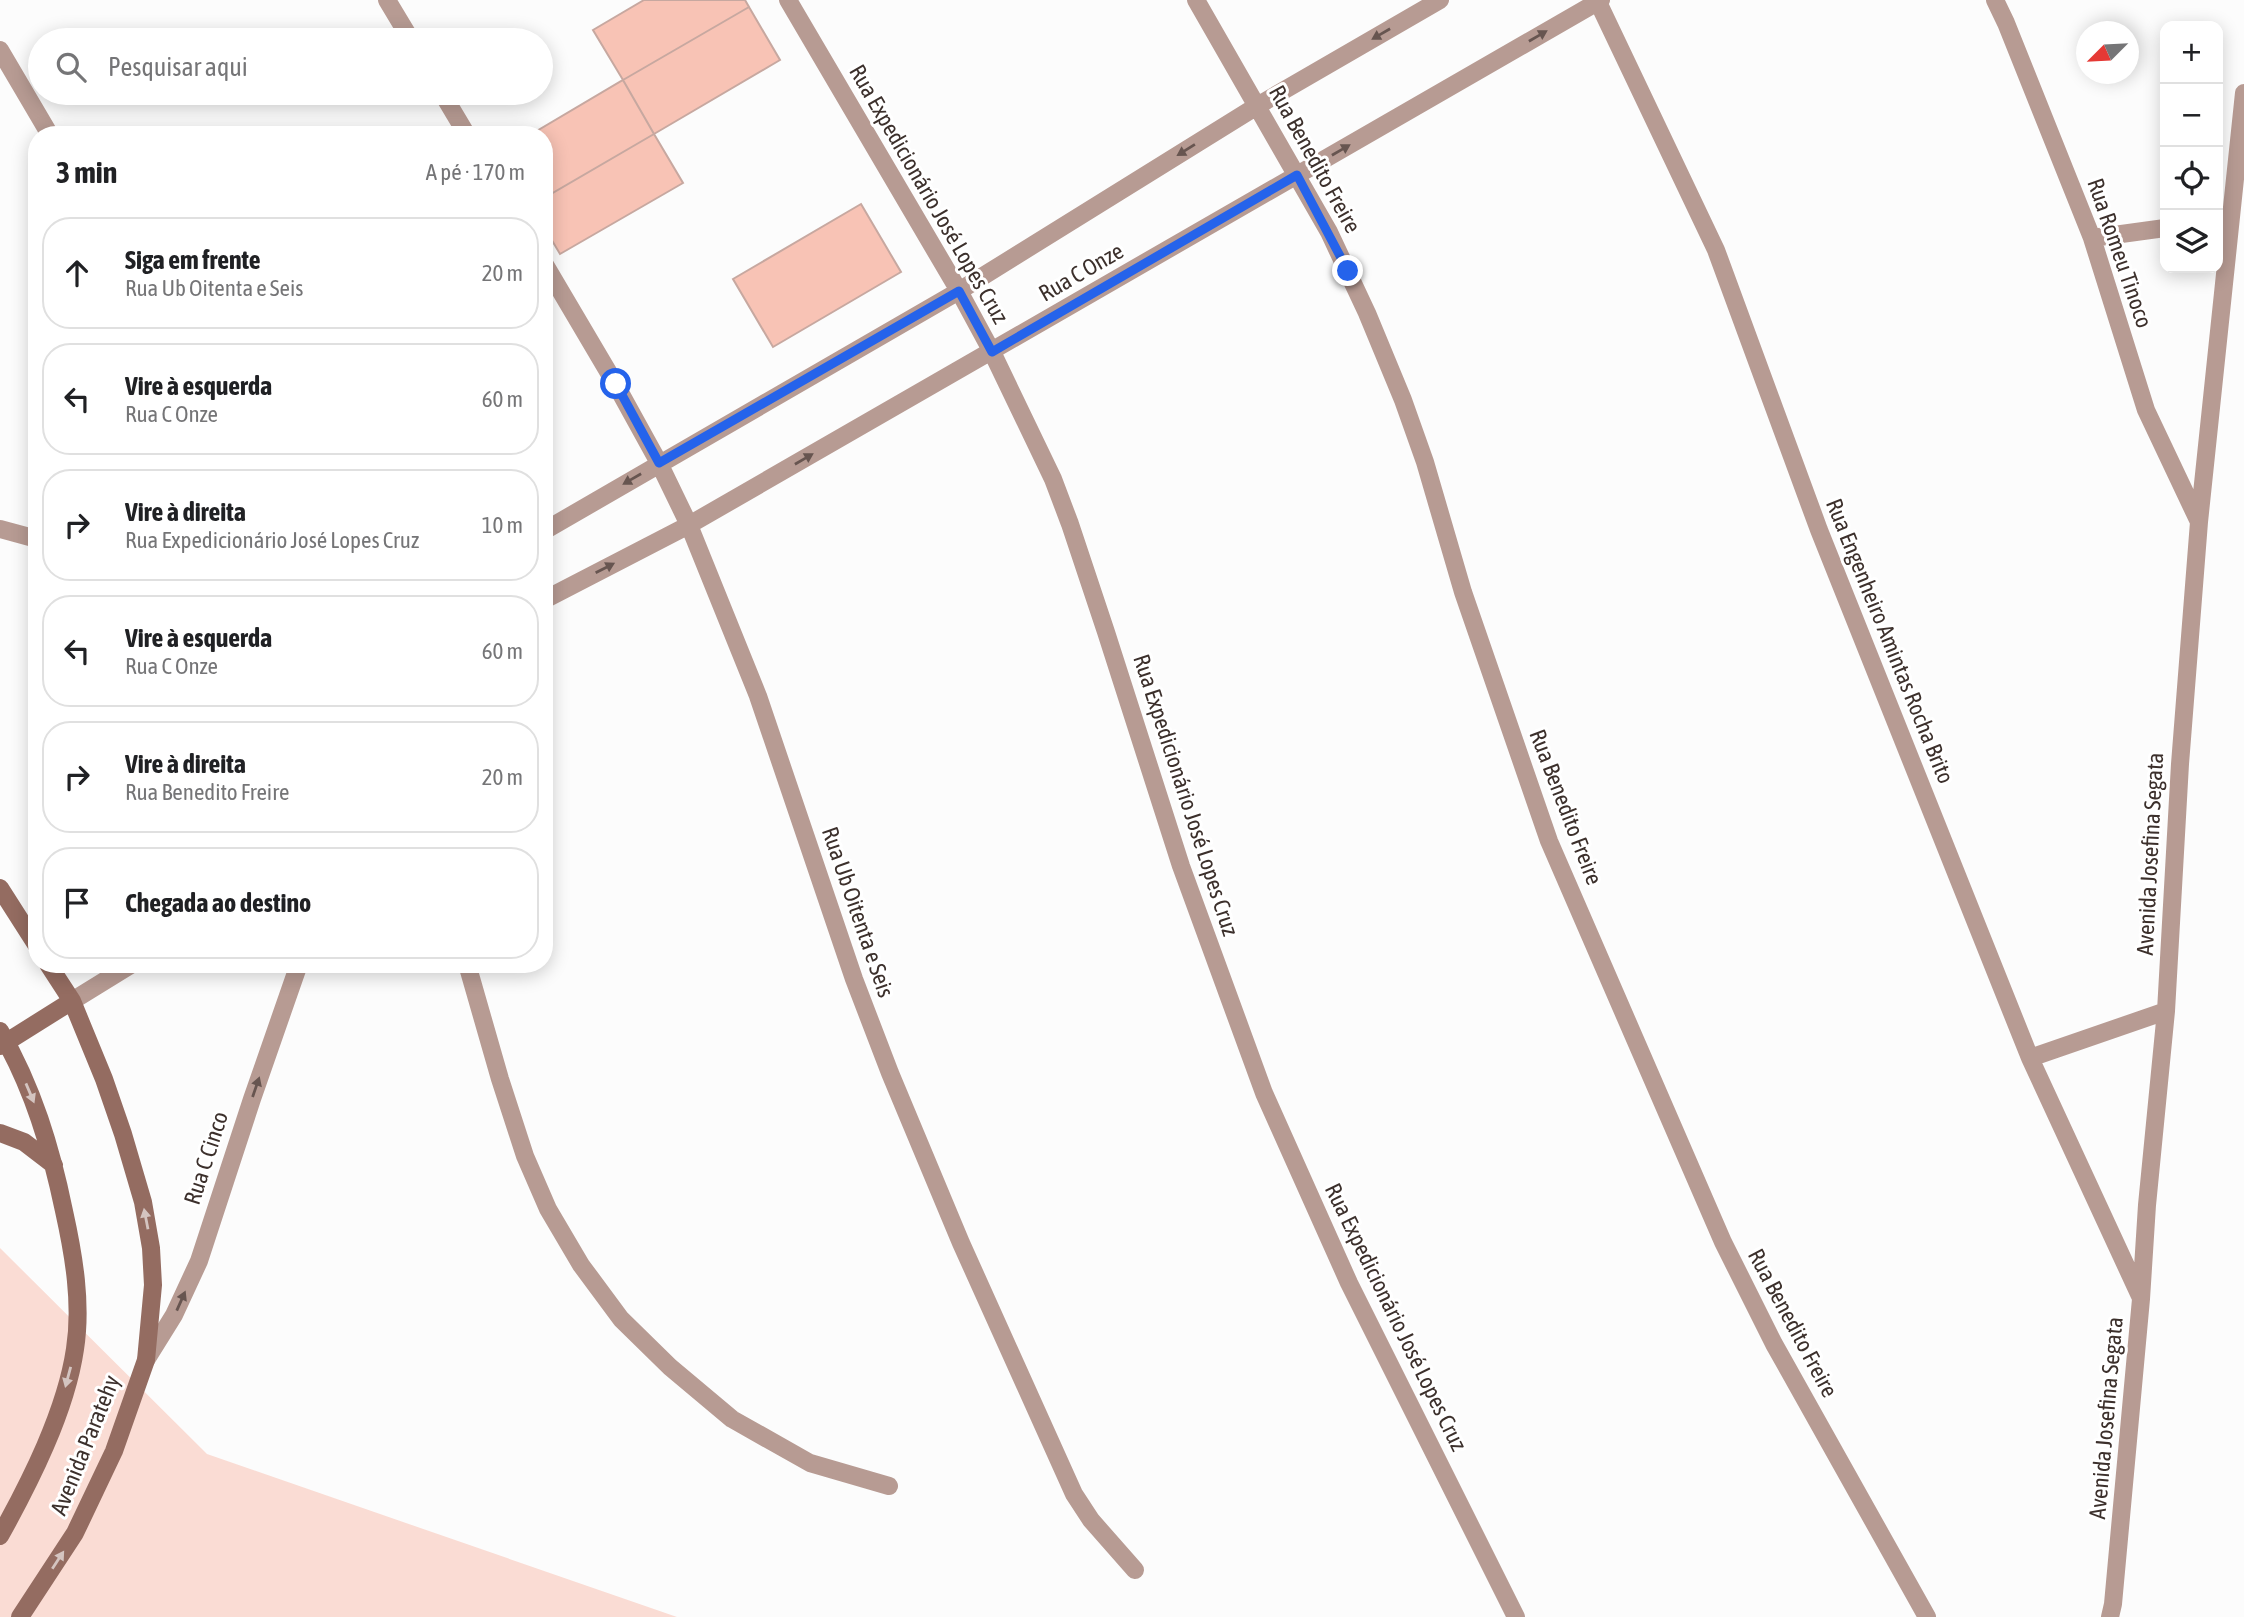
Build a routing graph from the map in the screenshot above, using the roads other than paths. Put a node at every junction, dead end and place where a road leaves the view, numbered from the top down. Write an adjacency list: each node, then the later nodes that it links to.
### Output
1 (387, 0): 7 (street)
2 (788, 0): 21 (street, Rua Expedicionário José Lopes Cruz)
3 (1196, 0): 13 (street, Rua Benedito Freire)
4 (1440, 0): 13 (street, Rua C Onze, one-way to 13)
5 (1995, 0): 19 (street, Rua Romeu Tinoco)
6 (1599, 1): 16 (street, Rua C Onze, one-way to 6); 39 (street, Rua Engenheiro Amintas Rocha Brito)
7 (404, 28)
8 (0, 50): 10 (street)
9 (2244, 93): 17 (street, Avenida Josefina Segata)
10 (28, 98)
11 (32, 105): 14 (street)
12 (449, 105): 15 (street)
13 (1257, 106): 16 (street, Rua Benedito Freire); 21 (street, Rua C Onze, one-way to 21)
14 (45, 126)
15 (462, 126)
16 (1297, 175): 22 (street, Rua C Onze); 49 (street, Rua Benedito Freire)
17 (2224, 219): 24 (street, Avenida Josefina Segata)
18 (2160, 229): 19 (street)
19 (2092, 238): 24 (street, Rua Romeu Tinoco)
20 (553, 278): 23 (street, Rua Ub Oitenta e Seis)
21 (959, 291): 22 (street, Rua Expedicionário José Lopes Cruz); 23 (street, Rua C Onze)
22 (992, 352): 25 (street, Rua C Onze, one-way to 22); 48 (street, Rua Expedicionário José Lopes Cruz)
23 (659, 463): 25 (street, Rua Ub Oitenta e Seis); 26 (street, Rua C Onze, one-way to 26)
24 (2199, 522): 37 (street, Avenida Josefina Segata)
25 (688, 525): 29 (street, Rua C Onze, one-way to 25); 46 (street, Rua Ub Oitenta e Seis)
26 (553, 526)
27 (0, 529): 28 (street)
28 (28, 536)
29 (553, 595)
30 (0, 888): 31 (street)
31 (28, 932)
32 (54, 973): 36 (street, Avenida Paratehy)
33 (117, 973): 36 (street)
34 (296, 973): 43 (street, Rua C Cinco, one-way to 34)
35 (470, 973): 44 (street)
36 (72, 1001): 38 (street); 43 (street, Avenida Paratehy, one-way to 36)
37 (2166, 1011): 39 (street); 42 (street, Avenida Josefina Segata)
38 (2, 1040): 41 (street, Avenida Paratehy, one-way to 41)
39 (2030, 1058): 42 (street, Rua Engenheiro Amintas Rocha Brito)
40 (0, 1133): 41 (street)
41 (54, 1165): 45 (street, Avenida Paratehy, one-way to 45)
42 (2141, 1299): 50 (street, Avenida Josefina Segata)
43 (146, 1360): 47 (street, Avenida Paratehy, one-way to 43)
44 (890, 1486)
45 (0, 1536)
46 (1135, 1570)
47 (20, 1617)
48 (1516, 1617)
49 (1927, 1617)
50 (2110, 1617)

